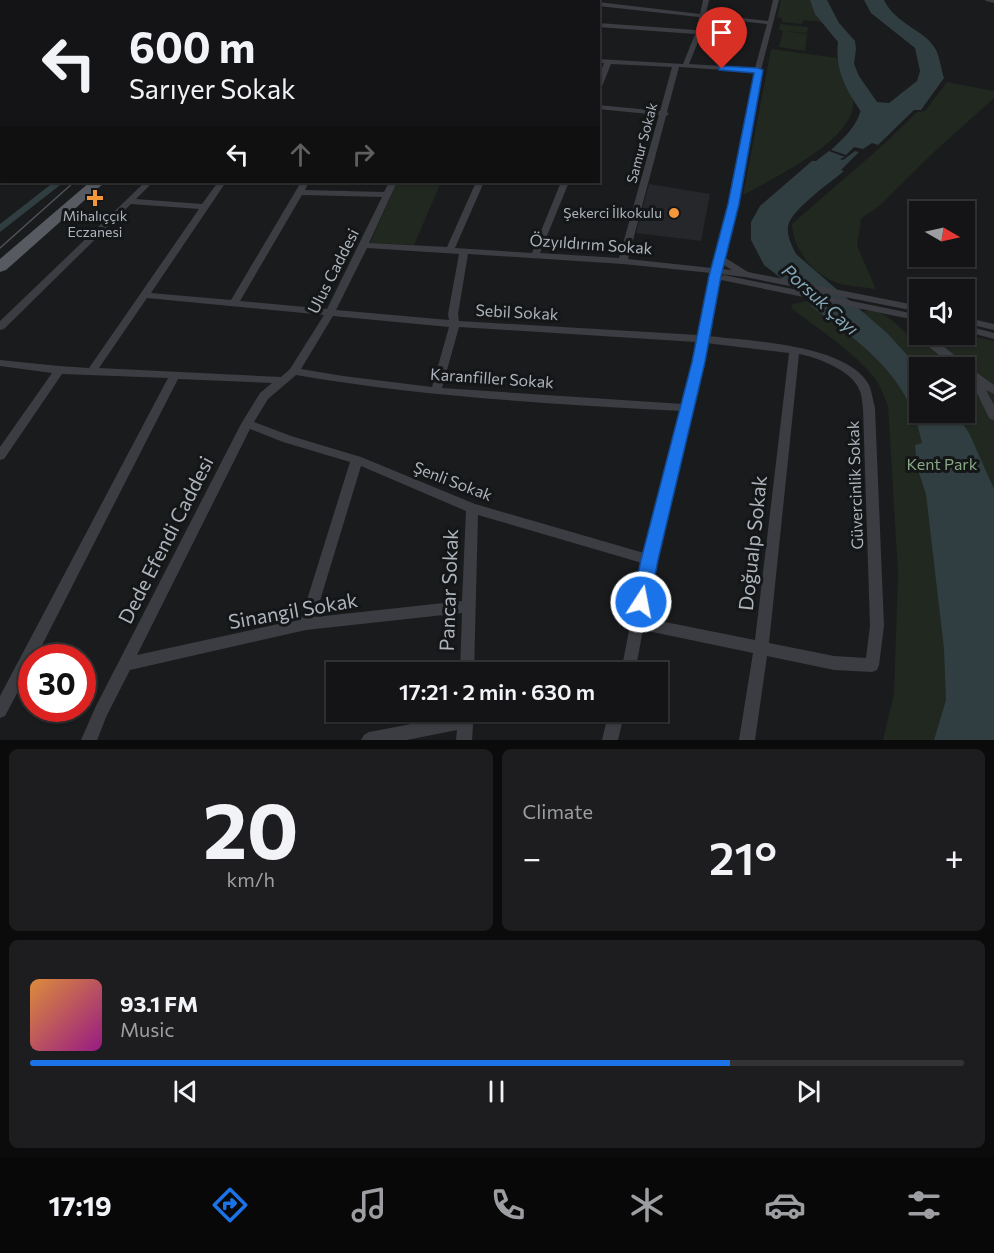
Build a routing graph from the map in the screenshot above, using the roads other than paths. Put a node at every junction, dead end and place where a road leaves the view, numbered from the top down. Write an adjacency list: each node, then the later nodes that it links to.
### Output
1 (706, 0): 6 (street)
2 (776, 0): 7 (street)
3 (988, 0): 4 (street)
4 (994, 1)
5 (600, 4): 6 (street)
6 (702, 14): 7 (street); 9 (street)
7 (771, 23): 14 (street)
8 (600, 25): 9 (street)
9 (699, 32): 13 (street)
10 (600, 62): 11 (street)
11 (608, 62): 12 (street); 15 (street)
12 (676, 66): 13 (street); 17 (street, Samur Sokak)
13 (686, 67): 14 (street)
14 (758, 70): 35 (street)
15 (600, 84)
16 (600, 107): 17 (street)
17 (664, 114): 36 (street, Samur Sokak)
18 (81, 183): 33 (main road)
19 (97, 183): 37 (main road)
20 (148, 183): 28 (street)
21 (221, 183): 29 (street)
22 (304, 183): 26 (street)
23 (392, 183): 27 (street, Ulus Caddesi)
24 (480, 183): 31 (street)
25 (565, 183): 34 (street)
26 (299, 192): 27 (street); 41 (street)
27 (386, 195): 30 (street, Ulus Caddesi)
28 (129, 201): 29 (street); 47 (street)
29 (205, 207): 40 (street)
30 (364, 245): 31 (street, Özyıldırım Sokak); 42 (street, Ulus Caddesi)
31 (450, 250): 32 (street, Özyıldırım Sokak)
32 (464, 251): 34 (street, Özyıldırım Sokak); 46 (street)
33 (0, 254)
34 (535, 255): 36 (street, Özyıldırım Sokak)
35 (719, 258): 38 (street); 39 (street)
36 (623, 261): 38 (street, Özyıldırım Sokak)
37 (0, 267)
38 (715, 274): 39 (street); 44 (street); 51 (street)
39 (745, 274): 43 (street)
40 (146, 296): 41 (street, Sebil Sokak); 57 (street)
41 (235, 302): 42 (street, Sebil Sokak)
42 (330, 313): 46 (street, Sebil Sokak); 58 (street, Ulus Caddesi)
43 (909, 314)
44 (909, 315)
45 (975, 323): 48 (street)
46 (455, 324): 51 (street, Sebil Sokak); 64 (street)
47 (0, 327)
48 (994, 327)
49 (975, 331): 50 (street)
50 (994, 336)
51 (704, 339): 53 (street, Sebil Sokak); 65 (street)
52 (933, 345): 54 (street)
53 (794, 350): 75 (street, Doğualp Sokak); 75 (street, Güvercinlik Sokak)
54 (950, 357)
55 (0, 363): 56 (street)
56 (59, 370): 57 (street); 68 (street)
57 (92, 371): 60 (street)
58 (294, 371): 61 (street, Dede Efendi Caddesi); 64 (street, Karanfiller Sokak)
59 (975, 376): 63 (street)
60 (174, 377): 61 (street); 79 (street)
61 (280, 380): 67 (street, Dede Efendi Caddesi)
62 (975, 384): 66 (street)
63 (994, 390)
64 (436, 391): 65 (street, Karanfiller Sokak)
65 (688, 408): 71 (street)
66 (994, 416)
67 (247, 424): 69 (street, Şenli Sokak); 78 (street, Dede Efendi Caddesi)
68 (0, 456)
69 (357, 459): 70 (street, Şenli Sokak); 74 (street)
70 (472, 508): 71 (street, Şenli Sokak); 72 (street, Pancar Sokak)
71 (649, 560): 73 (street)
72 (470, 606): 74 (street, Sinangil Sokak); 76 (street, Pancar Sokak)
73 (637, 623): 75 (street); 77 (street)
74 (306, 624): 78 (street, Sinangil Sokak)
75 (761, 647): 87 (street, Doğualp Sokak)
76 (467, 662)
77 (629, 662)
78 (125, 664): 83 (street, Dede Efendi Caddesi)
79 (0, 711)
80 (441, 722): 84 (street)
81 (465, 722): 85 (street)
82 (614, 722): 86 (street)
83 (89, 740)
84 (369, 740)
85 (464, 740)
86 (610, 740)
87 (747, 740)

